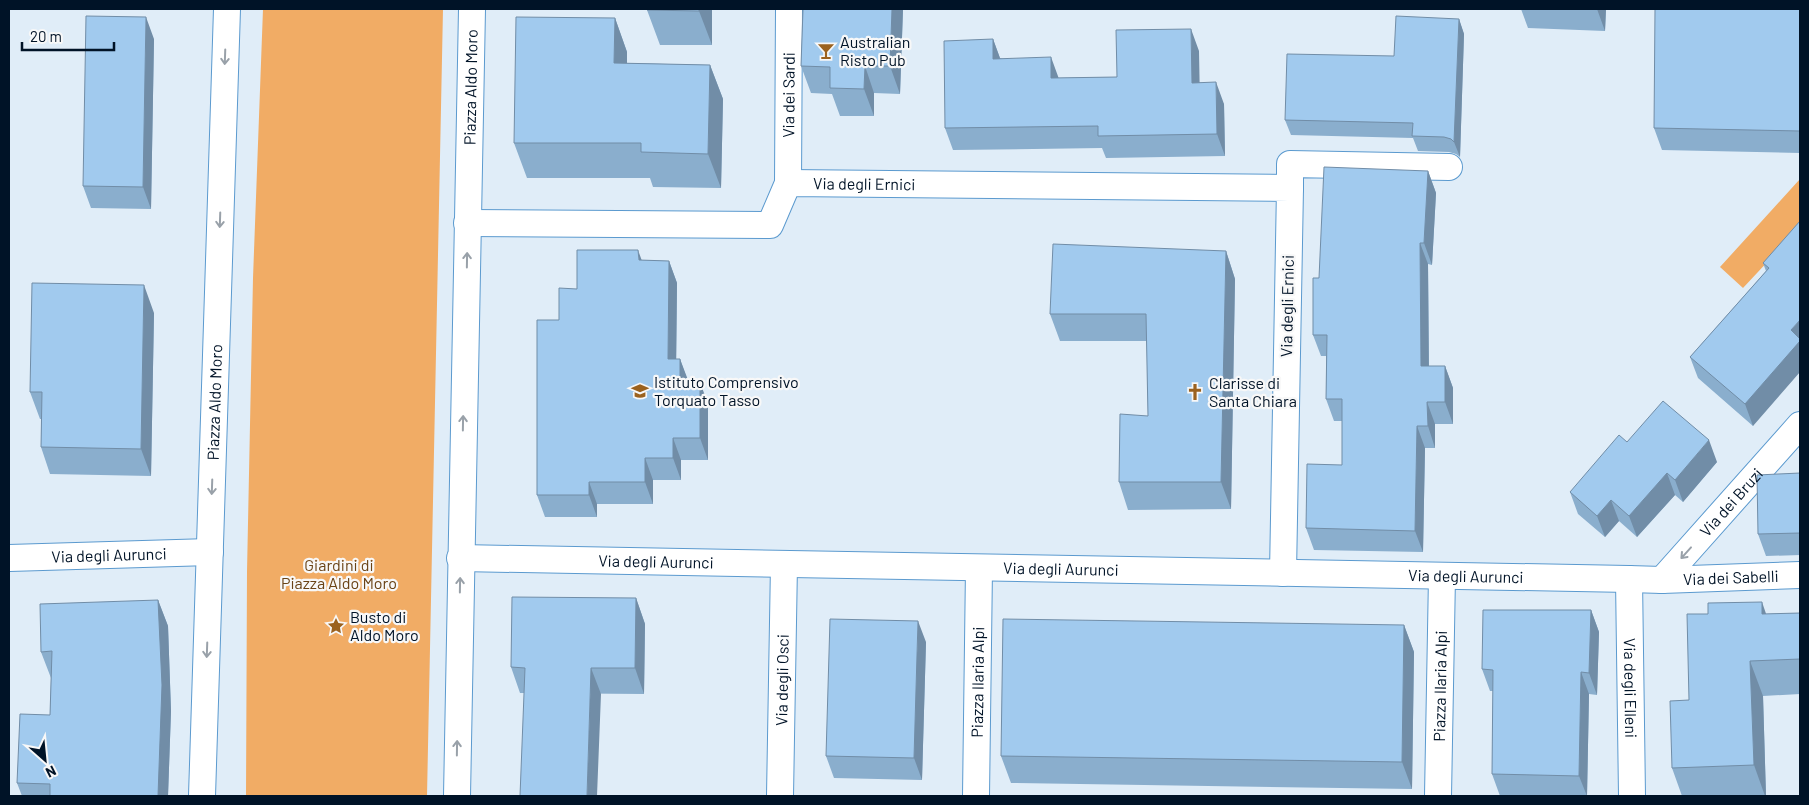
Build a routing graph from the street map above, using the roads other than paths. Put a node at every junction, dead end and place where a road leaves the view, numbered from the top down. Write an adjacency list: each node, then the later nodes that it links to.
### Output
1 (227, 9): 9 (street, Piazza Aldo Moro, one-way to 9)
2 (472, 9): 7 (street, Piazza Aldo Moro)
3 (788, 9): 5 (street, Via dei Sardi)
4 (1449, 167): 6 (street, Via degli Ernici)
5 (788, 183): 6 (street, Via degli Ernici); 7 (street)
6 (1290, 188): 14 (street, Via degli Ernici)
7 (467, 223): 11 (street, Piazza Aldo Moro, one-way to 7)
8 (1800, 425): 18 (street, Via dei Bruzi, one-way to 18)
9 (210, 552): 10 (street, Via degli Aurunci); 19 (street, Piazza Aldo Moro, one-way to 19)
10 (9, 558)
11 (460, 558): 12 (street, Via degli Aurunci); 20 (street, Piazza Aldo Moro, one-way to 11)
12 (784, 564): 13 (street, Via degli Aurunci); 21 (street, Via degli Osci)
13 (980, 568): 14 (street, Via degli Aurunci); 22 (street, Piazza Ilaria Alpi)
14 (1283, 573): 16 (street, Via degli Aurunci)
15 (1800, 575): 18 (street, Via dei Sabelli)
16 (1442, 576): 17 (street, Via degli Aurunci); 23 (street, Piazza Ilaria Alpi)
17 (1629, 579): 18 (street, Via degli Aurunci); 24 (street, Via degli Elleni)
18 (1662, 580)
19 (202, 796)
20 (457, 796)
21 (780, 796)
22 (976, 796)
23 (1438, 796)
24 (1632, 796)

